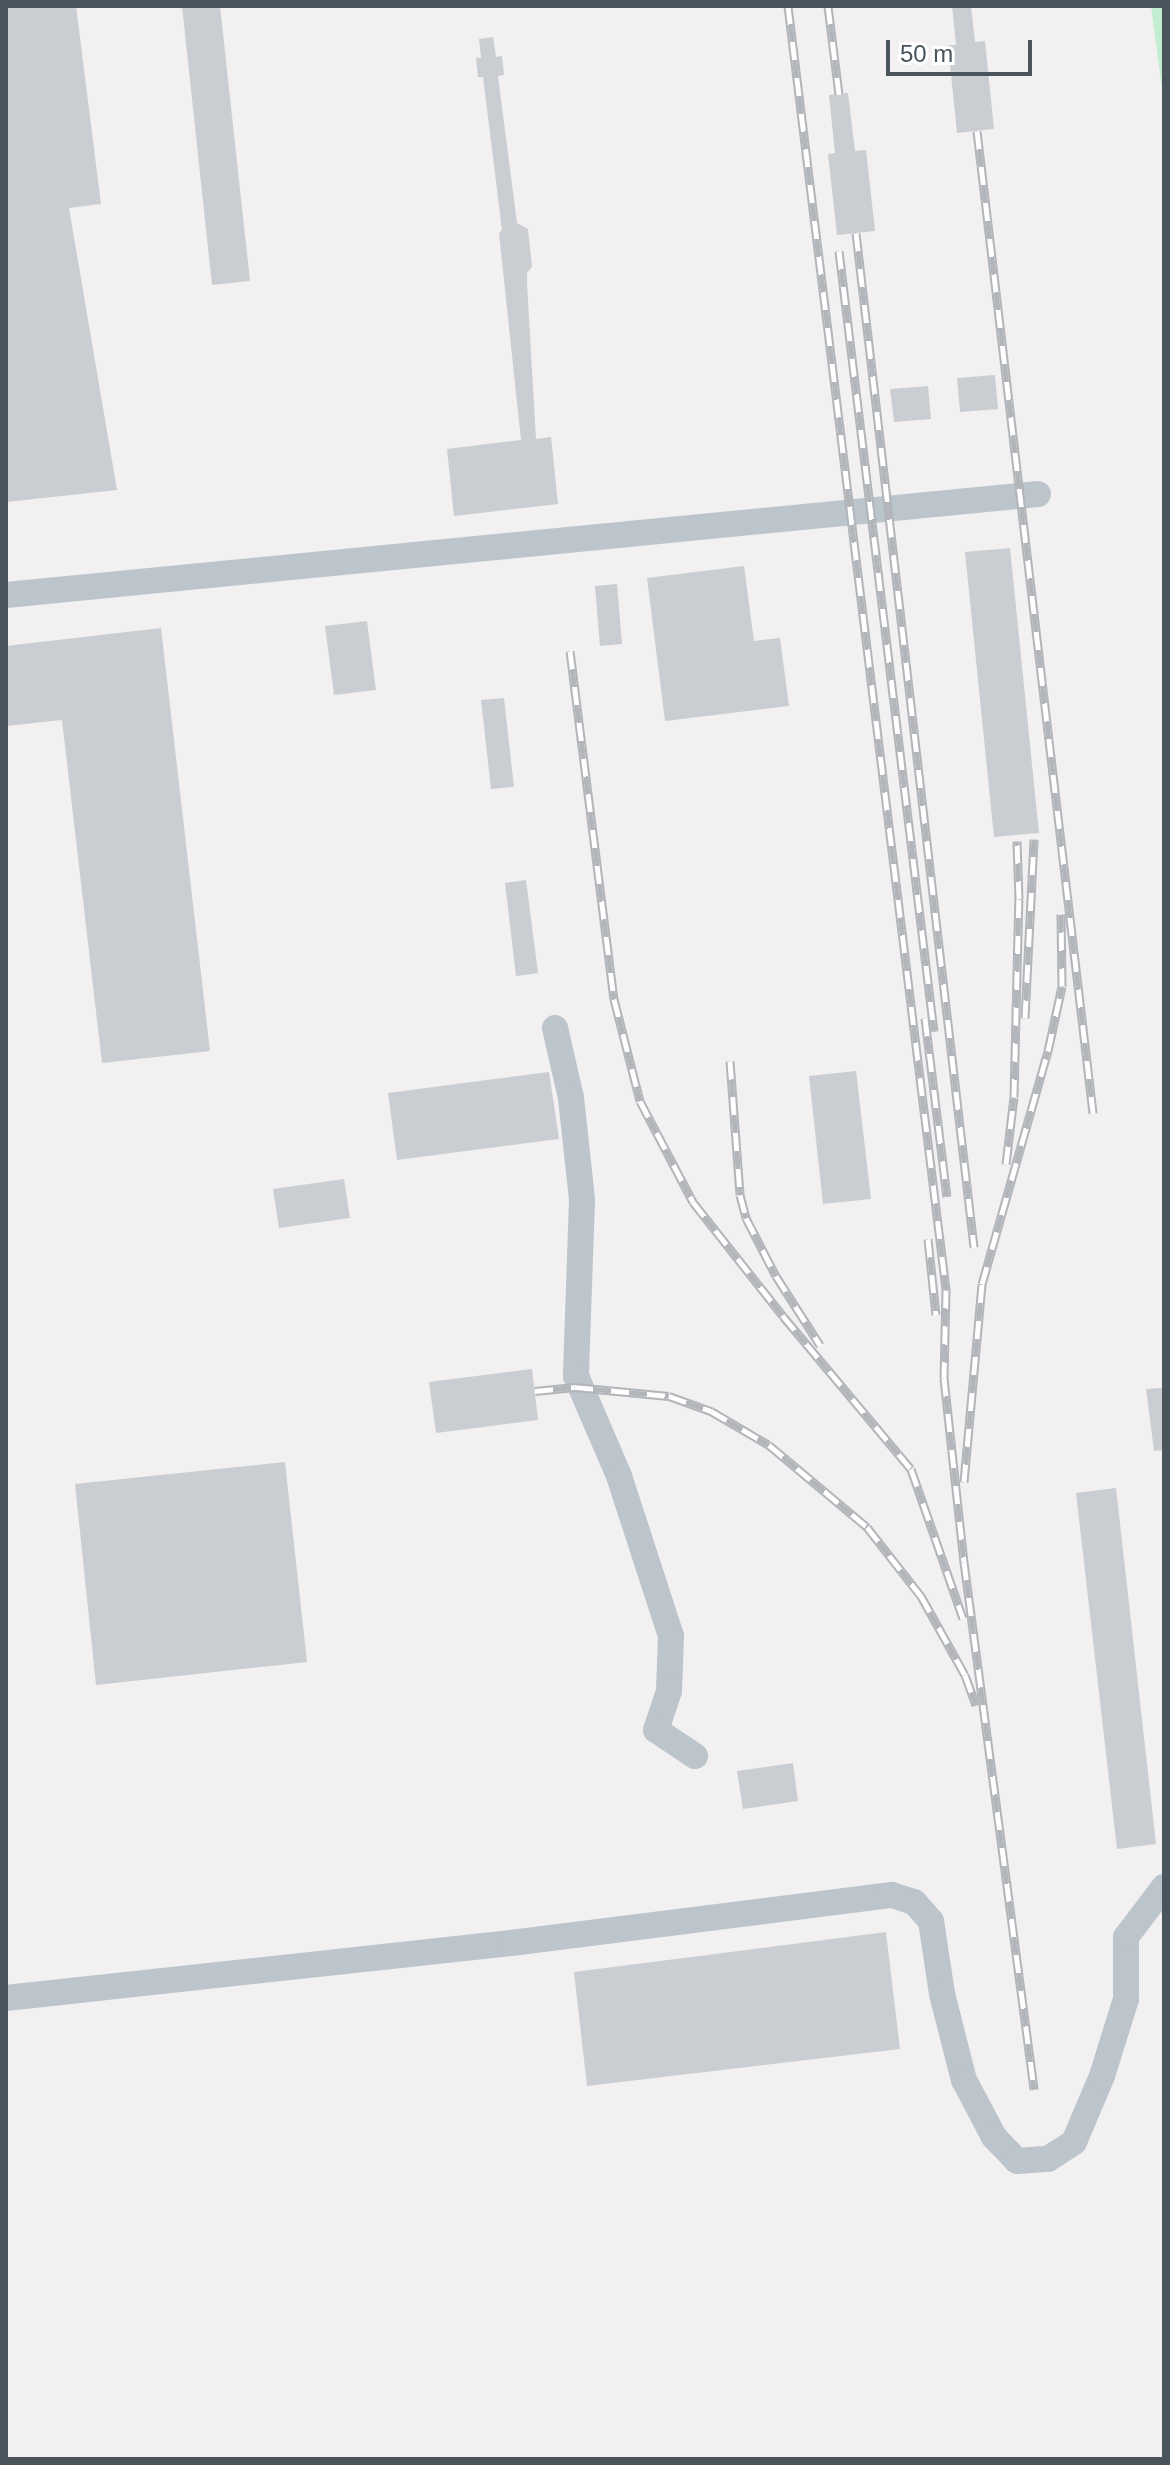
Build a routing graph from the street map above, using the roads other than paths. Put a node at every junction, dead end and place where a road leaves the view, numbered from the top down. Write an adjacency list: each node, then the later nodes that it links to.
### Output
1 (1038, 494): 2 (lane)
2 (6, 595)
3 (555, 1028): 4 (lane)
4 (695, 1756)
5 (1164, 1887): 6 (lane)
6 (6, 1998)

